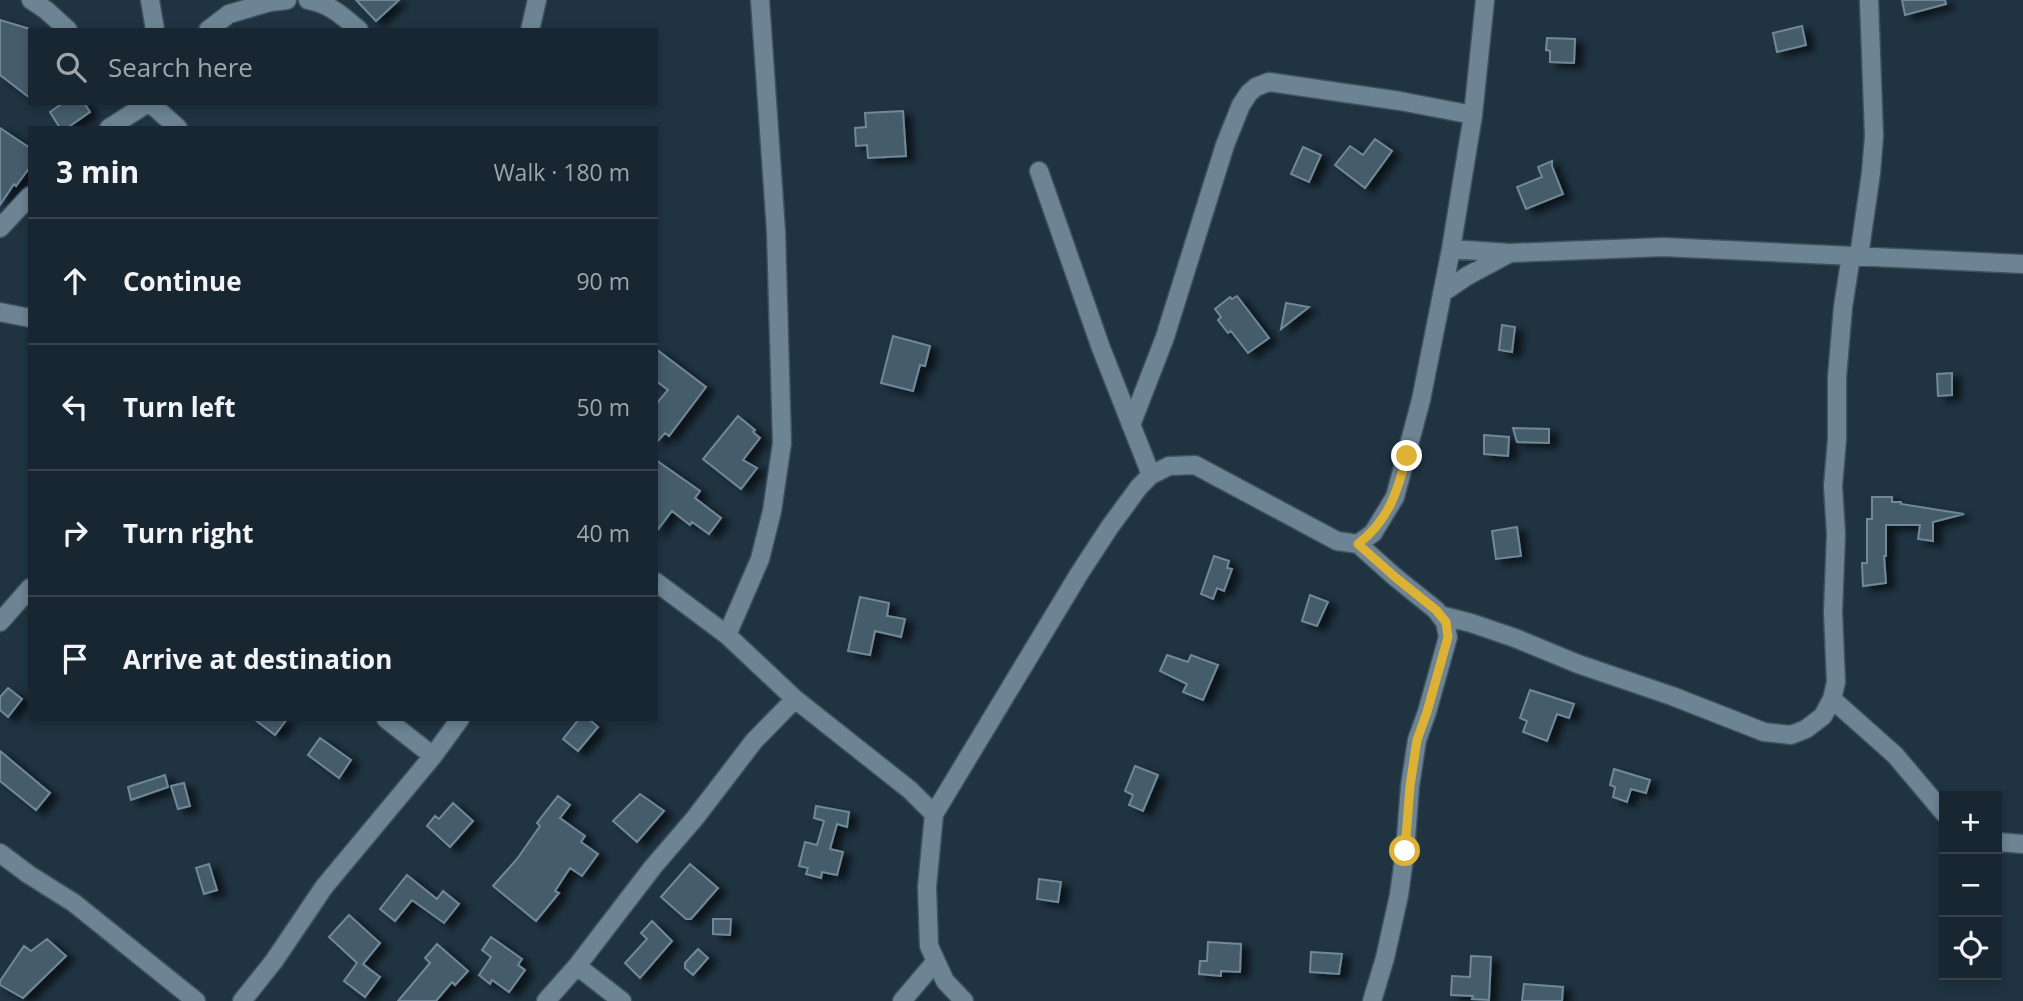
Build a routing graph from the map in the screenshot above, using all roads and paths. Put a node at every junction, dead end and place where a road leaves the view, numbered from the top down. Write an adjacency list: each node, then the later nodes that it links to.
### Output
1 (32, 0): 9 (street)
2 (150, 0): 10 (street)
3 (287, 0): 11 (street)
4 (308, 0): 12 (street)
5 (537, 0): 13 (street)
6 (760, 0): 36 (street)
7 (1485, 0): 16 (street)
8 (1869, 0): 24 (street)
9 (66, 28)
10 (155, 28)
11 (211, 28)
12 (357, 28)
13 (530, 28)
14 (146, 105): 17 (street)
15 (151, 105): 18 (street)
16 (1473, 115): 22 (street); 29 (street)
17 (113, 126)
18 (176, 126)
19 (1039, 171): 29 (street)
20 (28, 198): 21 (street)
21 (0, 228)
22 (1451, 249): 23 (street); 26 (street)
23 (1510, 253): 24 (street); 26 (street)
24 (1855, 256): 25 (street); 38 (street)
25 (2023, 264)
26 (1442, 293): 31 (street)
27 (0, 312): 28 (street)
28 (28, 318)
29 (1131, 425): 30 (street)
30 (1151, 475): 31 (street); 43 (street)
31 (1358, 544): 34 (street)
32 (658, 583): 36 (street)
33 (28, 590): 35 (street)
34 (1440, 615): 38 (street); 55 (street)
35 (0, 622)
36 (727, 635): 37 (street)
37 (795, 699): 43 (street); 48 (street)
38 (1832, 699): 42 (street)
39 (389, 721): 41 (street)
40 (459, 721): 41 (street)
41 (433, 756): 50 (street)
42 (1939, 807)
43 (934, 814): 47 (street)
44 (2002, 842): 45 (street)
45 (2023, 844)
46 (0, 853): 49 (street)
47 (936, 961): 53 (street); 54 (street)
48 (576, 965): 51 (street); 52 (street)
49 (196, 1001)
50 (242, 1001)
51 (546, 1001)
52 (622, 1001)
53 (902, 1001)
54 (964, 1001)
55 (1372, 1001)

